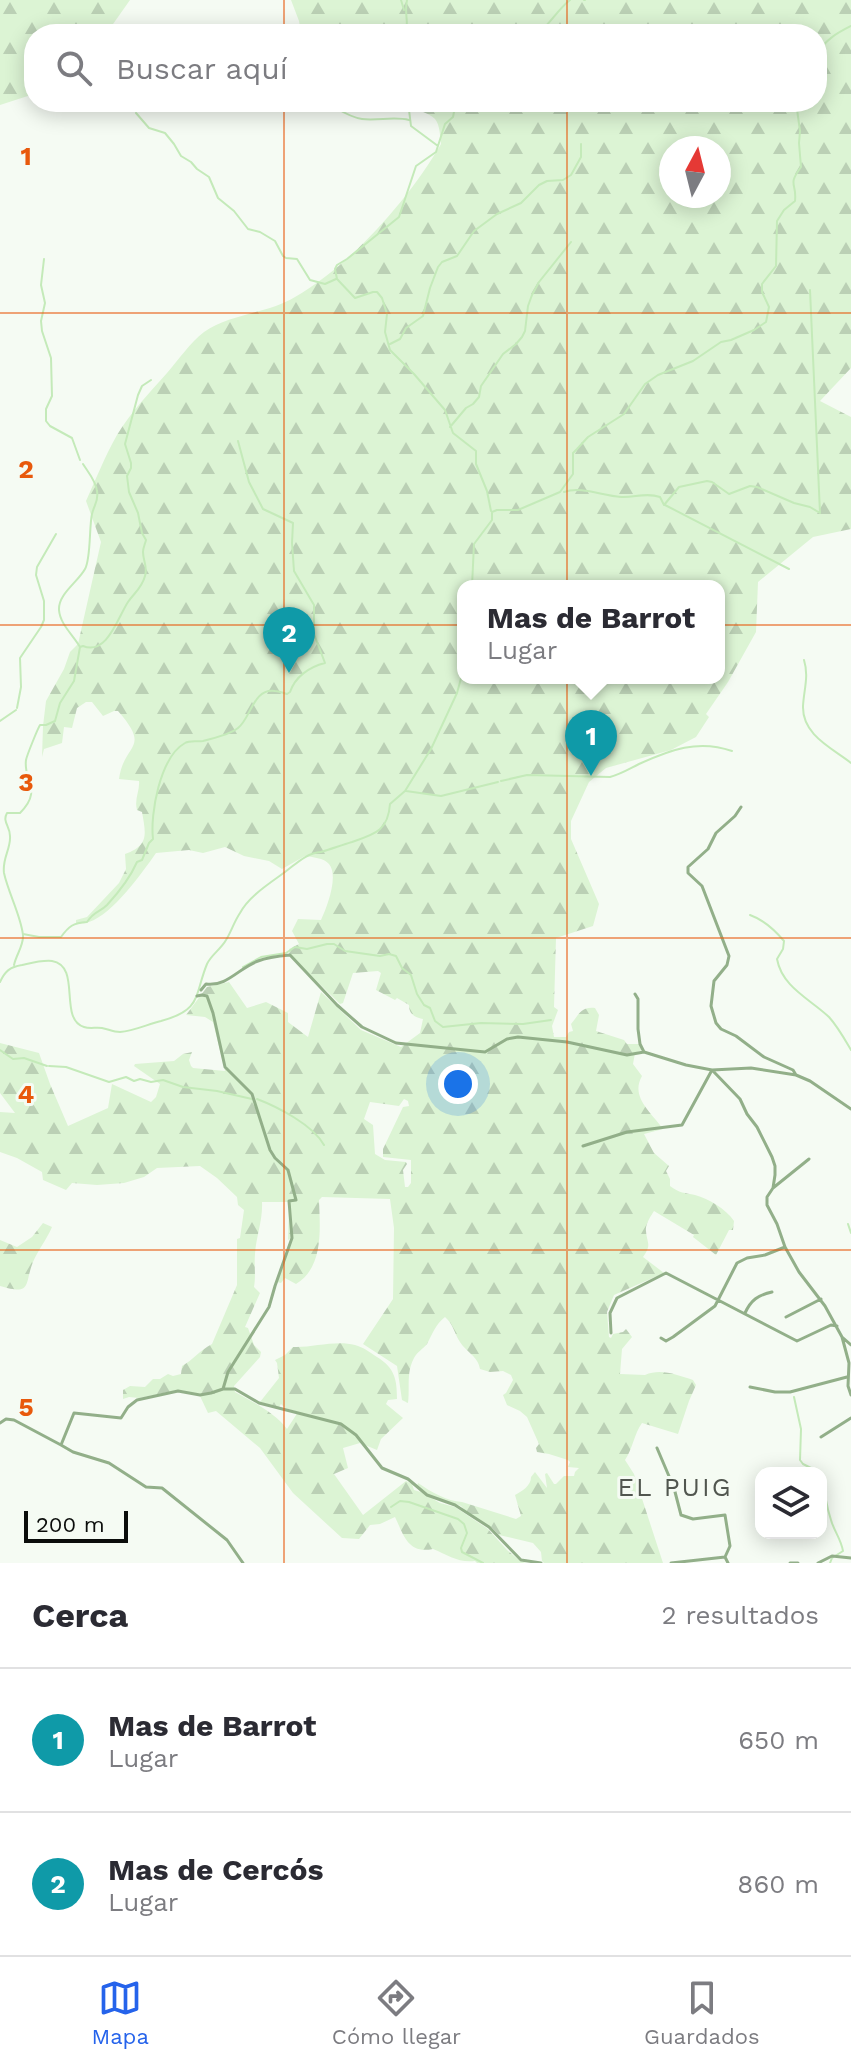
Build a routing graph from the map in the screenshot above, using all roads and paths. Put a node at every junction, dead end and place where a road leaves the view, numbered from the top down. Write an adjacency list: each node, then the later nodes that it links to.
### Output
1 (741, 807): 7 (street)
2 (201, 990): 5 (street)
3 (197, 996): 27 (street)
4 (637, 996): 5 (street)
5 (644, 1052): 6 (street)
6 (712, 1070): 7 (street); 10 (street); 13 (street)
7 (796, 1075): 8 (street)
8 (851, 1109)
9 (659, 1119): 10 (street)
10 (663, 1128): 11 (street)
11 (583, 1146)
12 (809, 1159): 13 (street)
13 (773, 1188): 14 (street)
14 (785, 1247): 16 (street); 17 (street)
15 (772, 1292): 18 (street)
16 (821, 1299): 19 (street); 20 (street)
17 (719, 1300): 18 (street); 21 (street); 23 (street)
18 (745, 1313): 20 (street)
19 (786, 1317)
20 (837, 1326): 22 (street)
21 (611, 1333)
22 (842, 1337): 24 (street); 25 (street)
23 (661, 1338)
24 (851, 1345)
25 (848, 1376): 26 (street); 28 (street)
26 (750, 1387)
27 (223, 1389): 32 (street); 37 (street)
28 (851, 1395)
29 (851, 1418): 31 (street)
30 (0, 1423): 32 (street)
31 (821, 1437)
32 (61, 1445): 36 (street)
33 (657, 1448): 34 (street)
34 (725, 1557): 38 (street); 39 (street)
35 (851, 1558): 42 (street)
36 (243, 1563)
37 (541, 1563)
38 (671, 1563)
39 (728, 1563)
40 (790, 1563): 41 (street)
41 (798, 1563)
42 (818, 1563)

